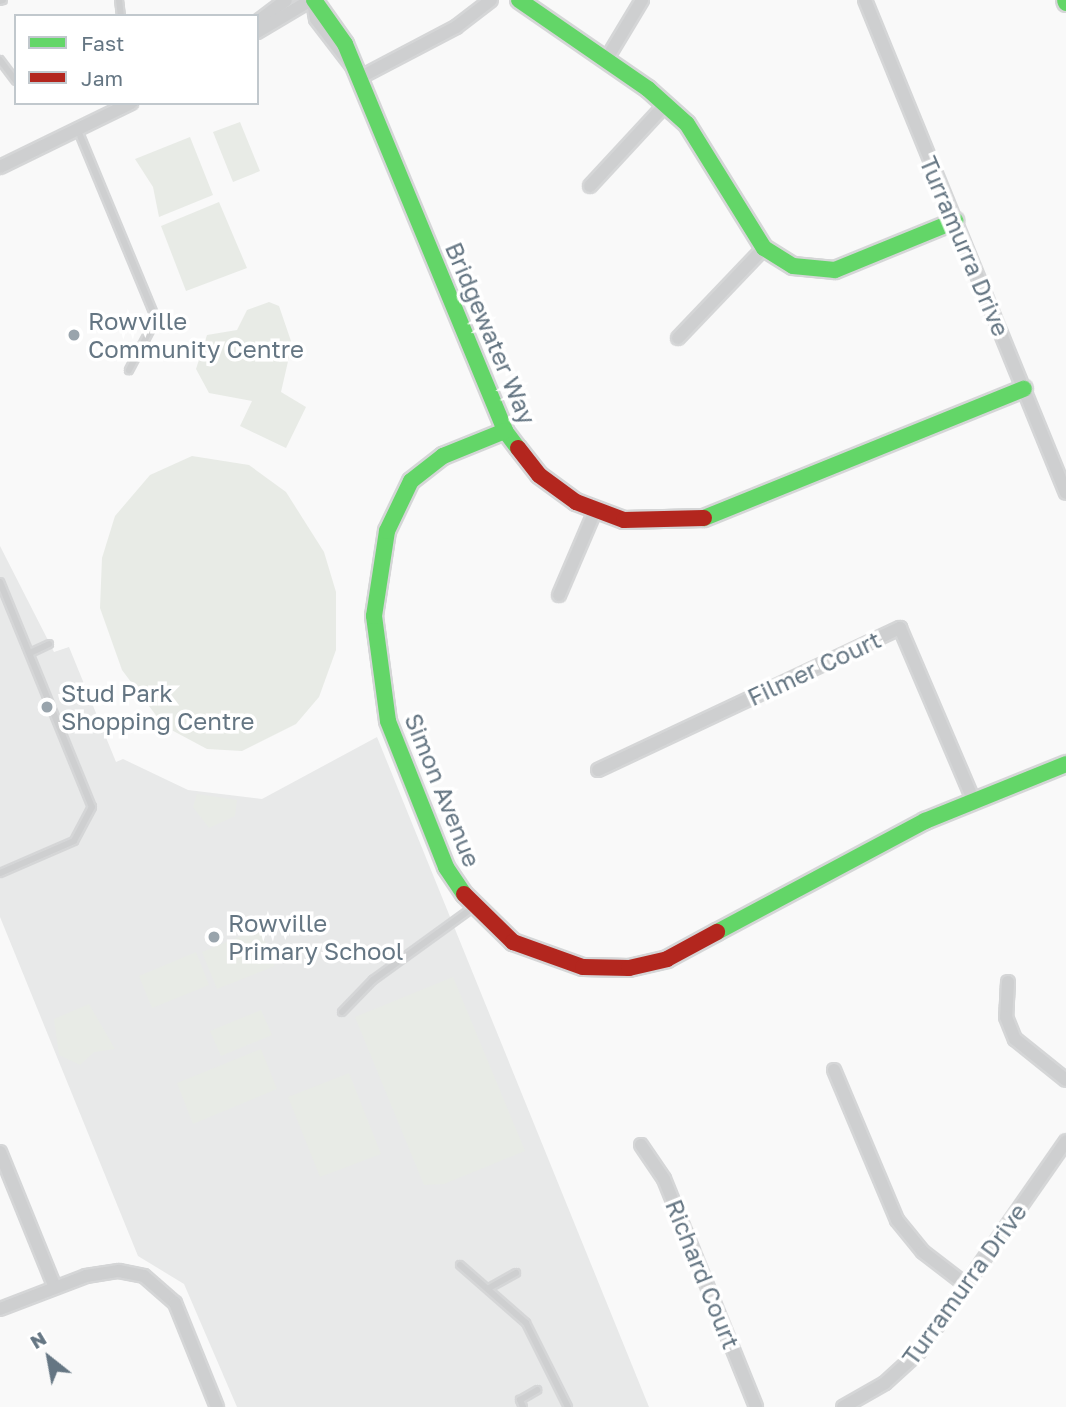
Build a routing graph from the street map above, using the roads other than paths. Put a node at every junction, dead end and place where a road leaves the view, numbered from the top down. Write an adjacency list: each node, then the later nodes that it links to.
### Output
1 (286, 0): 7 (street)
2 (313, 0): 8 (street); 11 (street, Bridgewater Way)
3 (491, 0): 11 (street)
4 (519, 0): 10 (street)
5 (642, 0): 10 (street)
6 (865, 0): 18 (street, Turramurra Drive)
7 (259, 20)
8 (259, 31)
9 (0, 60): 12 (lane)
10 (606, 60): 14 (street)
11 (357, 73): 23 (street, Bridgewater Way)
12 (14, 78)
13 (128, 105): 15 (street)
14 (665, 105): 17 (street); 19 (street)
15 (79, 133): 16 (street); 21 (lane)
16 (0, 167)
17 (590, 186)
18 (955, 221): 19 (street); 22 (street, Turramurra Drive)
19 (764, 248): 20 (street)
20 (678, 338)
21 (129, 370)
22 (1024, 389): 24 (street, Turramurra Drive); 25 (street, Bridgewater Way)
23 (505, 431): 25 (street, Bridgewater Way); 34 (street, Simon Avenue)
24 (1066, 492)
25 (594, 511): 27 (street)
26 (0, 582): 29 (lane)
27 (559, 595)
28 (49, 644): 29 (lane)
29 (30, 653): 33 (lane)
30 (1066, 764): 32 (street, Simon Avenue)
31 (598, 770): 32 (street, Filmer Court)
32 (973, 800): 34 (street, Simon Avenue)
33 (0, 873)
34 (473, 907): 36 (lane)
35 (1008, 982): 38 (street)
36 (342, 1012)
37 (834, 1070): 45 (street)
38 (1066, 1080)
39 (1066, 1141): 45 (street, Turramurra Drive)
40 (641, 1145): 52 (street, Richard Court)
41 (0, 1152): 44 (street)
42 (460, 1265): 46 (lane)
43 (516, 1273): 46 (lane)
44 (54, 1285): 47 (street); 49 (street)
45 (965, 1285): 53 (street, Turramurra Drive)
46 (489, 1288): 51 (lane)
47 (0, 1309)
48 (537, 1390): 50 (lane)
49 (217, 1407)
50 (523, 1407)
51 (568, 1407)
52 (756, 1407)
53 (843, 1407)

